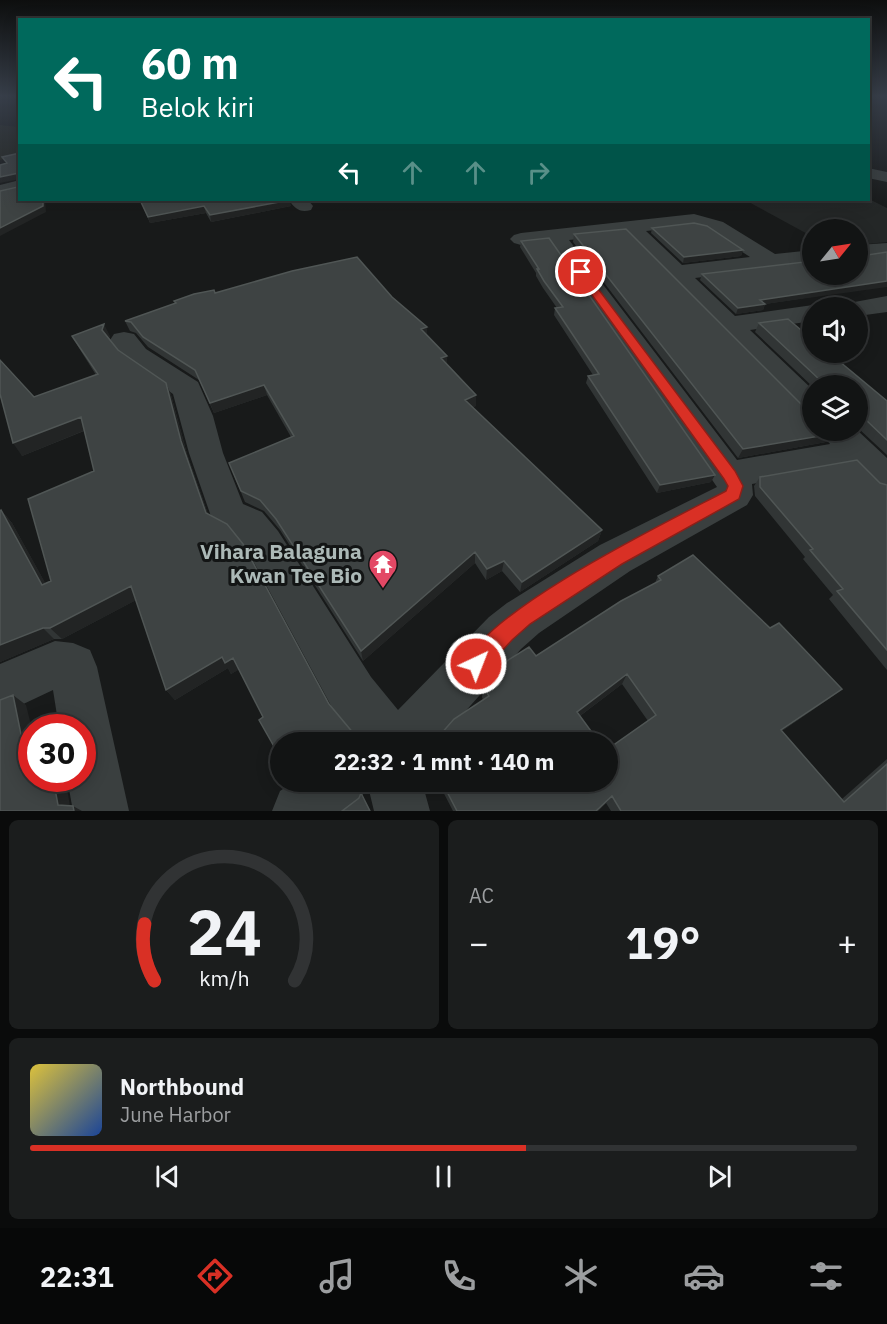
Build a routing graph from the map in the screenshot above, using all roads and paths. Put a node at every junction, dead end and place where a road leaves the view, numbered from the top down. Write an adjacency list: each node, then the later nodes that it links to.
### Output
1 (870, 173): 2 (street)
2 (887, 177)
3 (18, 186): 4 (street)
4 (0, 190)
5 (630, 227): 6 (street); 11 (street); 12 (street)
6 (554, 235): 7 (street); 20 (street)
7 (521, 239)
8 (887, 249): 9 (street)
9 (868, 251)
10 (802, 258): 11 (street)
11 (771, 261): 12 (street)
12 (677, 273): 16 (street)
13 (887, 304): 14 (street)
14 (868, 307)
15 (802, 315): 16 (street)
16 (728, 325): 18 (street)
17 (124, 340): 23 (street)
18 (802, 397)
19 (847, 441): 20 (street); 21 (street)
20 (729, 475): 24 (street)
21 (887, 480)
22 (0, 690): 27 (street)
23 (379, 732)
24 (410, 732)
25 (326, 792): 28 (street)
26 (399, 792): 29 (street)
27 (101, 811)
28 (300, 811)
29 (402, 811)

